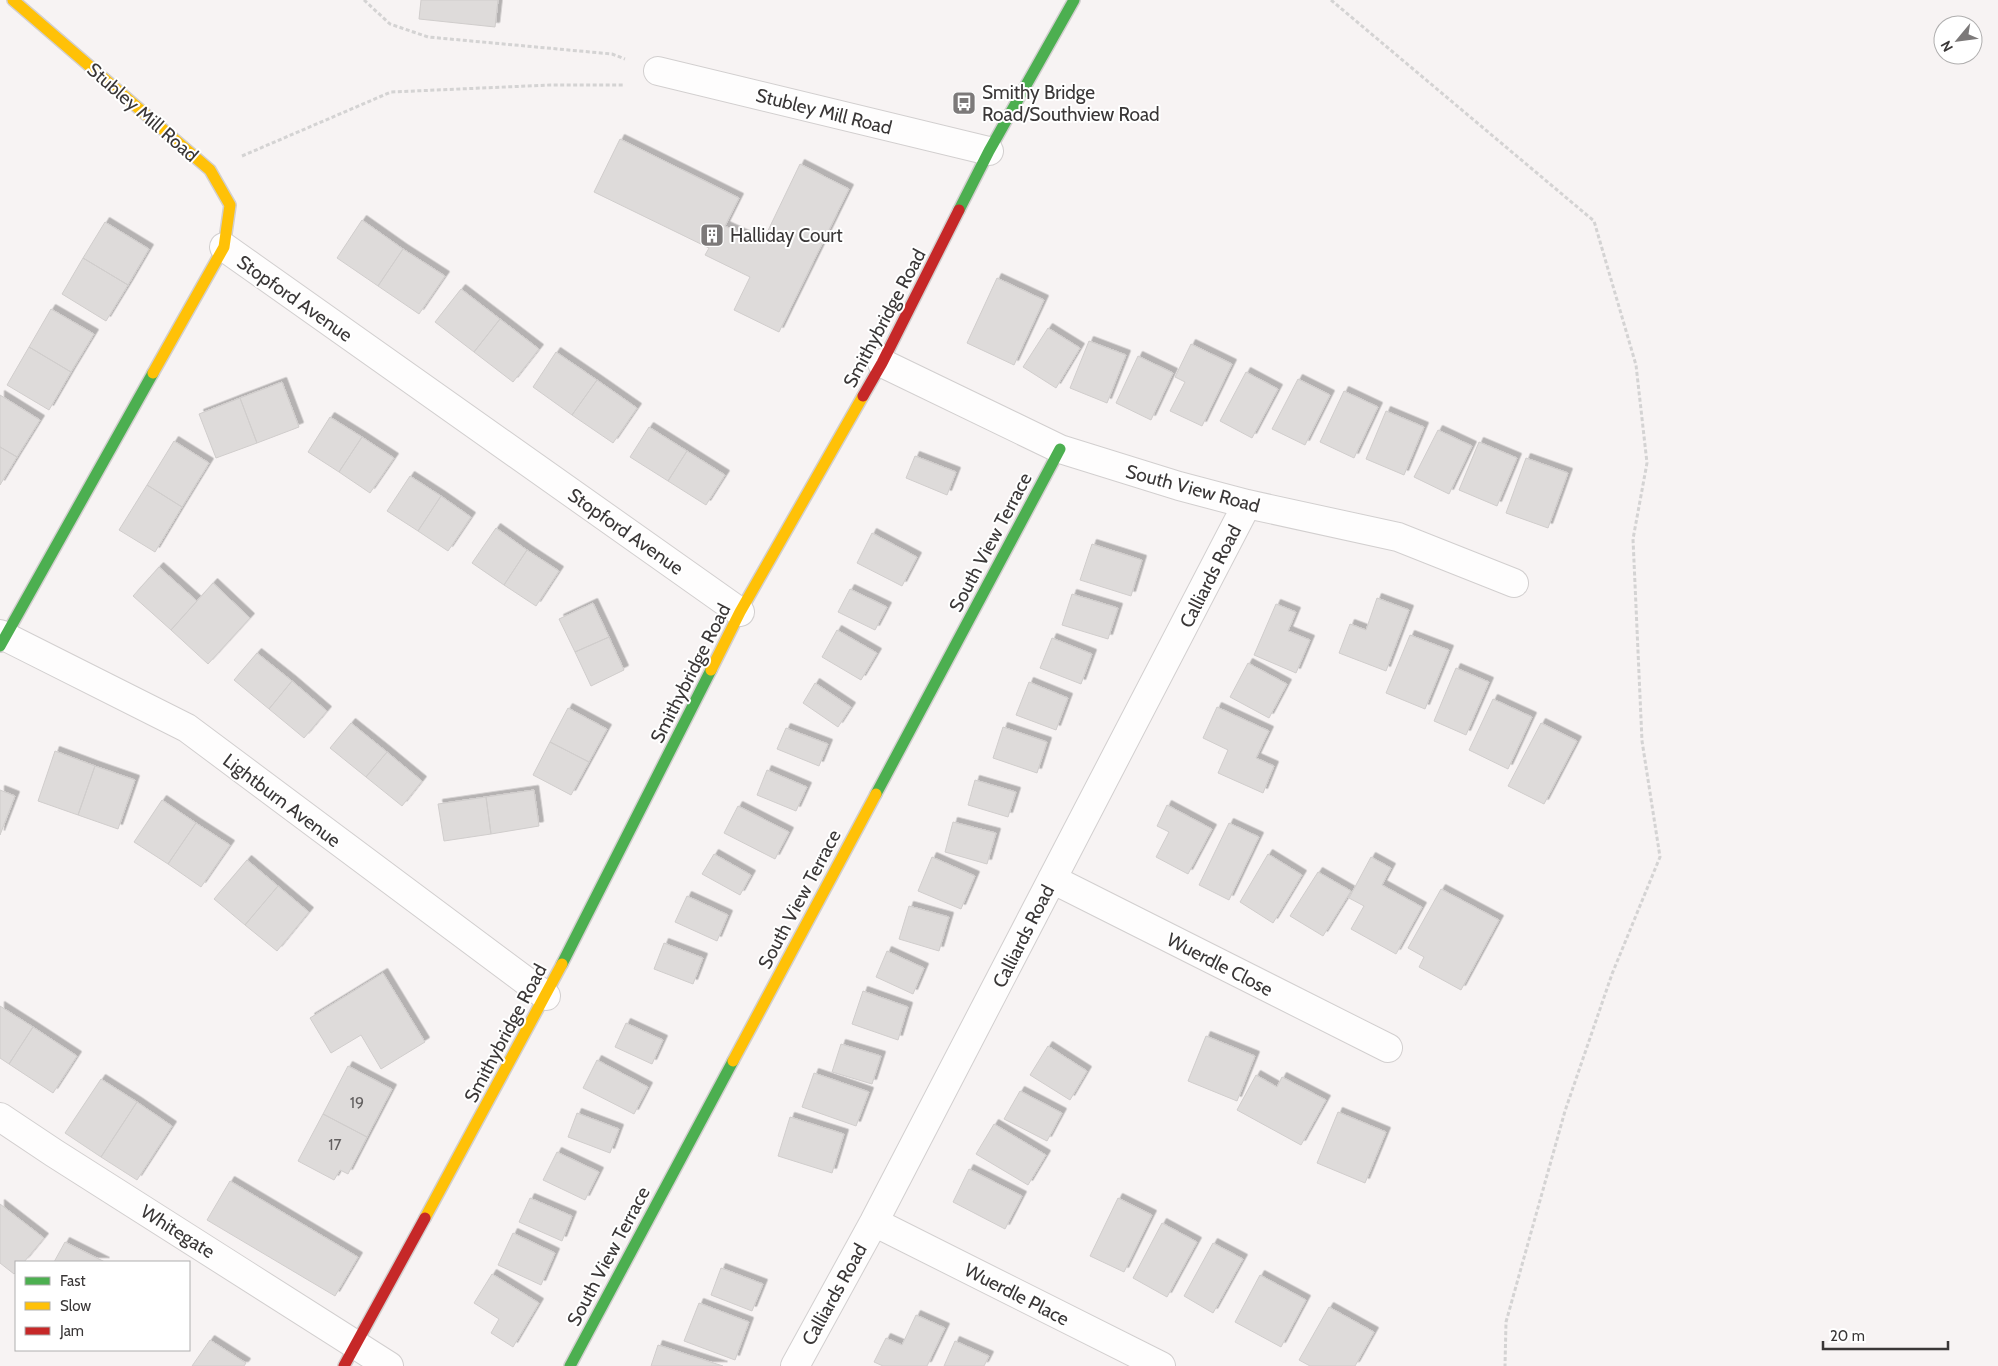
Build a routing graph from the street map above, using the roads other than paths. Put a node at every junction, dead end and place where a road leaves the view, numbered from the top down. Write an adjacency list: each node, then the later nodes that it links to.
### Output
1 (13, 0): 5 (street, Stubley Mill Road)
2 (1074, 0): 4 (street, Smithybridge Road)
3 (658, 71): 4 (street, Stubley Mill Road)
4 (989, 151): 6 (street, Smithybridge Road)
5 (224, 247): 10 (street, Stopford Avenue); 11 (street, Stopford Avenue)
6 (882, 363): 7 (street, South View Road); 10 (street, Smithybridge Road)
7 (1060, 449): 8 (street, South View Road); 19 (street, South View Terrace)
8 (1247, 504): 9 (street, South View Road); 12 (street, Calliards Road)
9 (1514, 583)
10 (740, 612): 13 (street, Smithybridge Road)
11 (2, 639): 13 (street, Lightburn Avenue)
12 (1052, 879): 14 (street, Wuerdle Close); 16 (street, Calliards Road)
13 (546, 996): 17 (street, Smithybridge Road)
14 (1388, 1048)
15 (0, 1117): 17 (street, Whitegate)
16 (874, 1222): 20 (street, Calliards Road); 21 (street, Wuerdle Place)
17 (350, 1355): 18 (street, Whitegate)
18 (389, 1366)
19 (570, 1366)
20 (795, 1366)
21 (1160, 1366)

